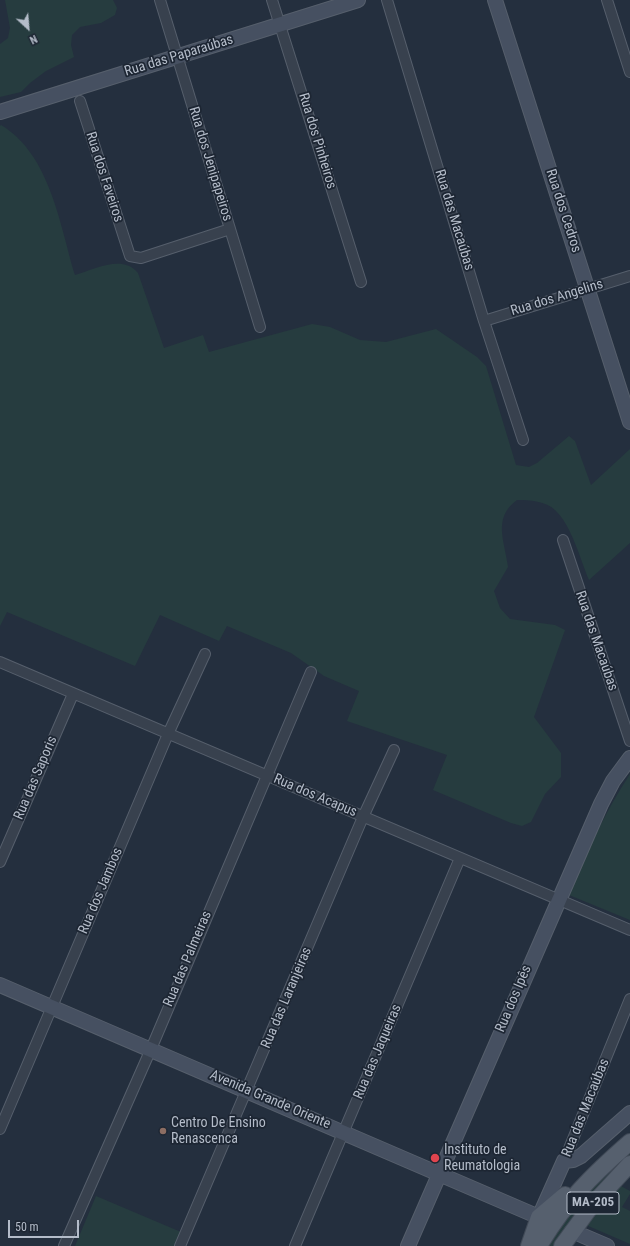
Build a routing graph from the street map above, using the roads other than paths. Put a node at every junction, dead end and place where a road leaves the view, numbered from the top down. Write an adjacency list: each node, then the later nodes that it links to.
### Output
1 (160, 0): 8 (street, Rua dos Jenipapeiros)
2 (272, 0): 7 (street, Rua dos Pinheiros)
3 (358, 0): 7 (street, Rua das Paparaúbas)
4 (387, 0): 16 (street, Rua das Macaúbas)
5 (495, 0): 15 (street, Rua dos Cedros)
6 (606, 0): 9 (street)
7 (280, 24): 8 (street, Rua das Paparaúbas); 14 (street, Rua dos Pinheiros)
8 (177, 57): 11 (street, Rua das Paparaúbas); 12 (street, Rua dos Jenipapeiros)
9 (630, 72)
10 (80, 102): 12 (street, Rua dos Faveiros)
11 (0, 112)
12 (230, 229): 17 (street, Rua dos Jenipapeiros)
13 (630, 276): 15 (street, Rua dos Angelins)
14 (361, 282)
15 (587, 289): 16 (street, Rua dos Angelins); 18 (street, Rua dos Cedros)
16 (484, 321): 19 (street, Rua das Macaúbas)
17 (260, 327)
18 (630, 422)
19 (523, 440)
20 (562, 540): 26 (street, Rua das Macaúbas)
21 (205, 654): 25 (street, Rua dos Jambos)
22 (0, 662): 24 (street, Rua dos Acapus)
23 (311, 672): 29 (street, Rua das Palmeiras)
24 (73, 694): 25 (street, Rua dos Acapus); 32 (street, Rua das Saporis)
25 (168, 734): 29 (street, Rua dos Acapus); 37 (street, Rua dos Jambos)
26 (630, 741)
27 (394, 750): 30 (street, Rua das Laranjeiras)
28 (630, 758): 33 (street, Rua dos Ipês)
29 (266, 775): 30 (street, Rua dos Acapus); 38 (street, Rua das Palmeiras)
30 (363, 817): 31 (street, Rua dos Acapus); 39 (street, Rua das Laranjeiras)
31 (460, 858): 33 (street, Rua dos Acapus); 42 (street, Rua das Jaqueiras)
32 (0, 862)
33 (558, 899): 34 (street, Rua dos Acapus); 47 (street, Rua dos Ipês)
34 (630, 930)
35 (0, 985): 37 (street, Avenida Grande Oriente)
36 (630, 999): 44 (street, Rua das Macaúbas)
37 (52, 1007): 38 (street, Avenida Grande Oriente); 41 (street, Rua dos Jambos)
38 (151, 1049): 39 (street, Avenida Grande Oriente); 50 (street, Rua das Palmeiras)
39 (248, 1091): 42 (street, Avenida Grande Oriente); 51 (street, Rua das Laranjeiras)
40 (630, 1113): 44 (street)
41 (0, 1129)
42 (344, 1132): 47 (street, Avenida Grande Oriente); 52 (street, Rua das Jaqueiras)
43 (630, 1142): 46 (main road)
44 (564, 1161): 48 (street, Rua das Macaúbas)
45 (630, 1164): 49 (main road, MA-205)
46 (597, 1171): 48 (main road); 55 (main road)
47 (439, 1173): 48 (street, Avenida Grande Oriente); 53 (street, Rua dos Ipês)
48 (539, 1217): 54 (main road)
49 (572, 1231): 56 (main road, MA-205); 57 (street)
50 (64, 1246)
51 (180, 1246)
52 (295, 1246)
53 (408, 1246)
54 (529, 1246)
55 (539, 1246)
56 (562, 1246)
57 (607, 1246)

